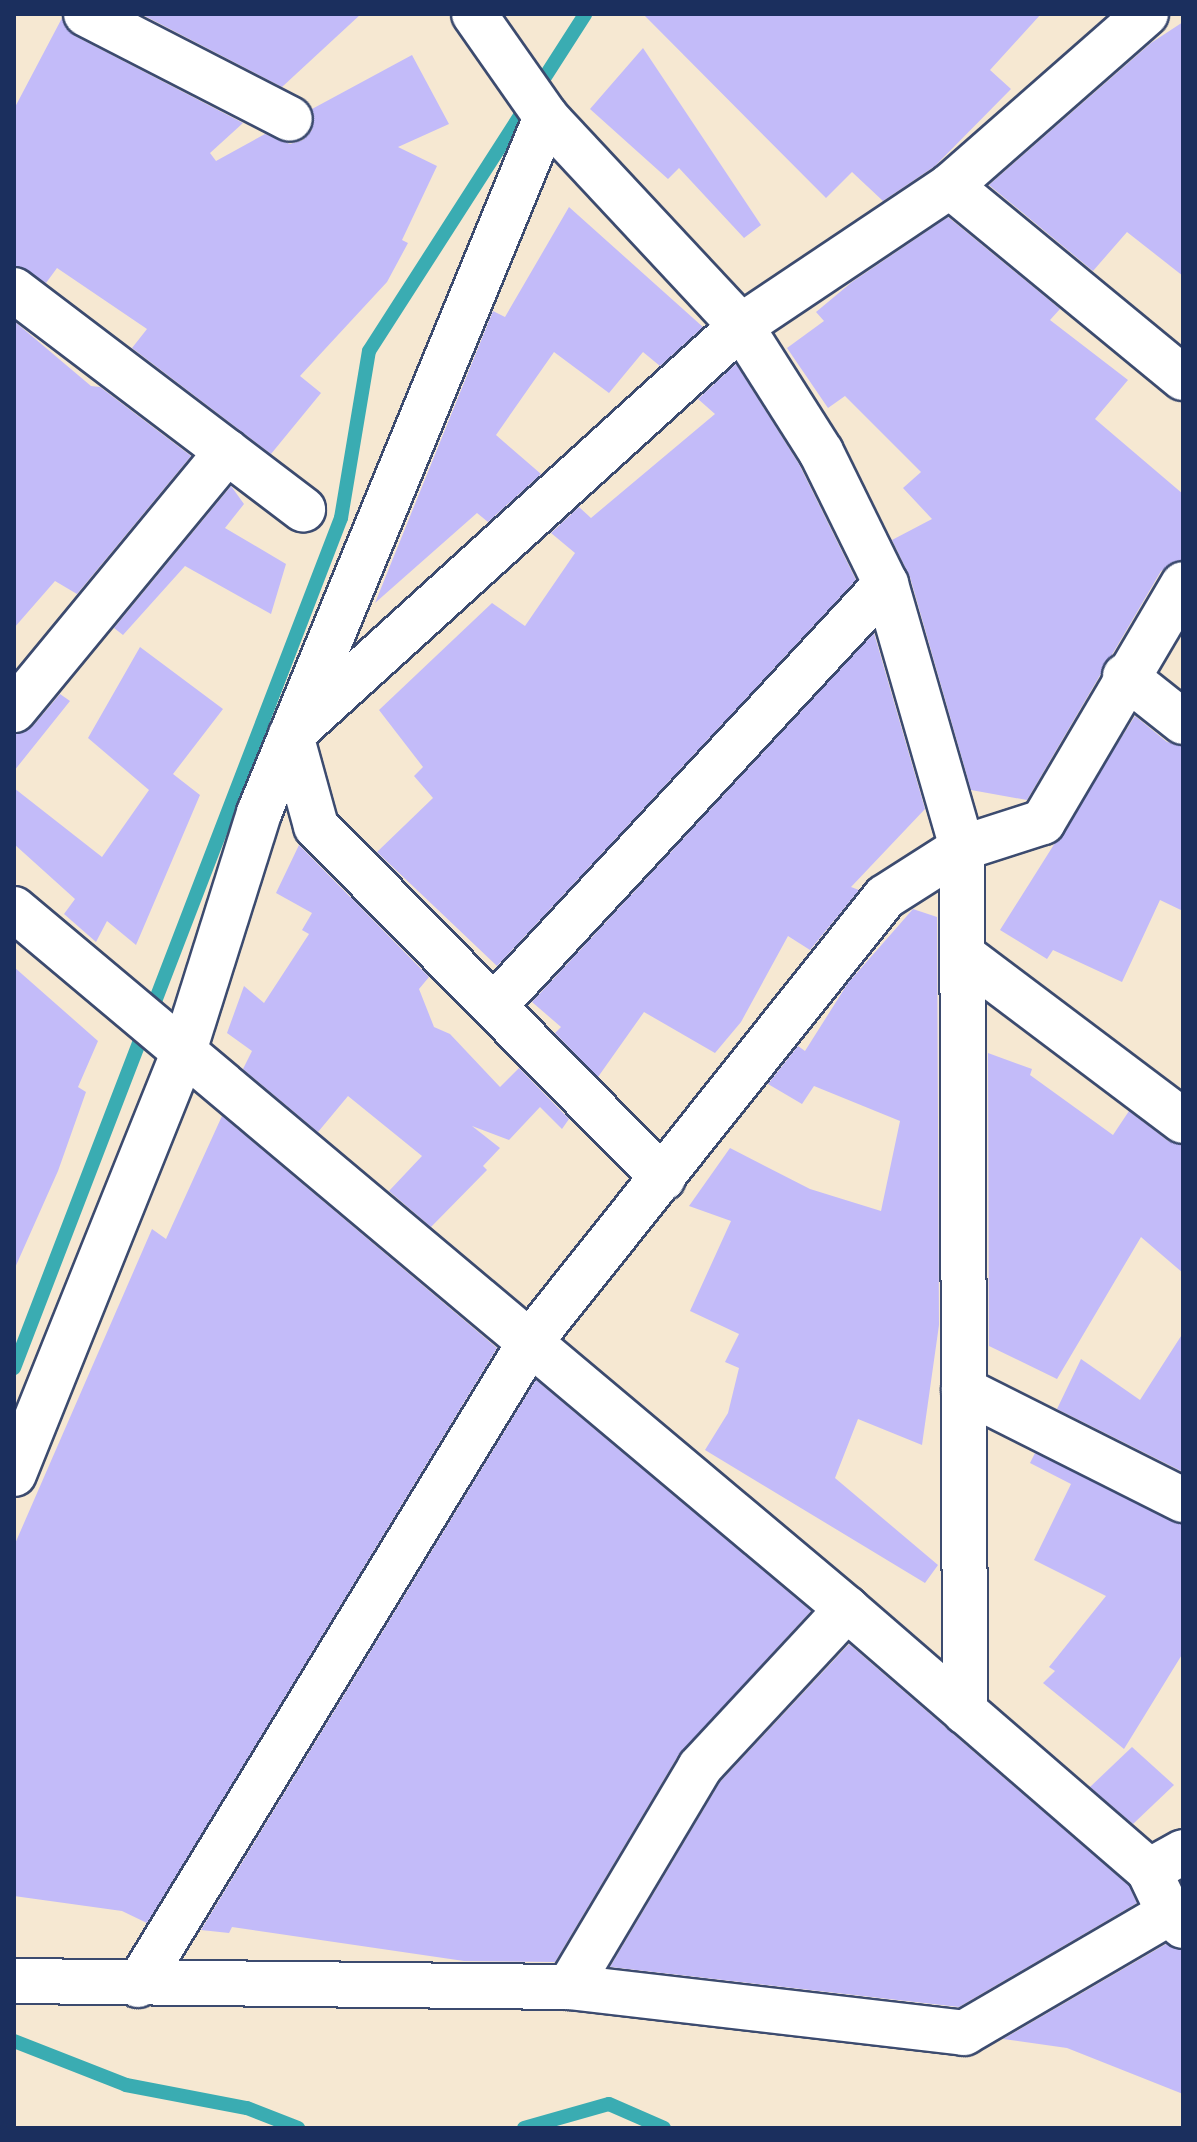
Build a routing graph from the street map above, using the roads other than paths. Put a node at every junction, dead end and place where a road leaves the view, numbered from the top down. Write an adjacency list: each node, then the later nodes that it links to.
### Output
1 (86, 14): 5 (street)
2 (474, 14): 4 (street)
3 (1146, 14): 6 (street)
4 (546, 117): 8 (street); 17 (street)
5 (290, 119)
6 (950, 186): 8 (street); 9 (street)
7 (14, 290): 10 (street)
8 (741, 326): 12 (street); 17 (street)
9 (1183, 378)
10 (227, 452): 11 (street); 15 (street)
11 (303, 509)
12 (886, 584): 18 (street); 21 (street)
13 (1183, 584): 14 (street)
14 (1125, 676): 16 (street); 18 (street)
15 (14, 710)
16 (1183, 722)
17 (291, 735): 21 (street); 22 (street)
18 (962, 848): 20 (street); 24 (street)
19 (14, 909): 22 (street)
20 (964, 956): 23 (street); 26 (street)
21 (494, 1006): 24 (street)
22 (184, 1051): 25 (street); 27 (street)
23 (1183, 1121)
24 (663, 1178): 25 (street)
25 (530, 1342): 30 (street); 35 (street)
26 (964, 1390): 29 (street); 31 (street)
27 (23, 1422): 28 (street)
28 (14, 1474)
29 (1183, 1500)
30 (847, 1609): 31 (street); 36 (street)
31 (965, 1712): 32 (street)
32 (1166, 1862): 33 (street)
33 (1176, 1920): 36 (street)
34 (14, 1981): 35 (street)
35 (138, 1985): 36 (street)
36 (569, 1987)

